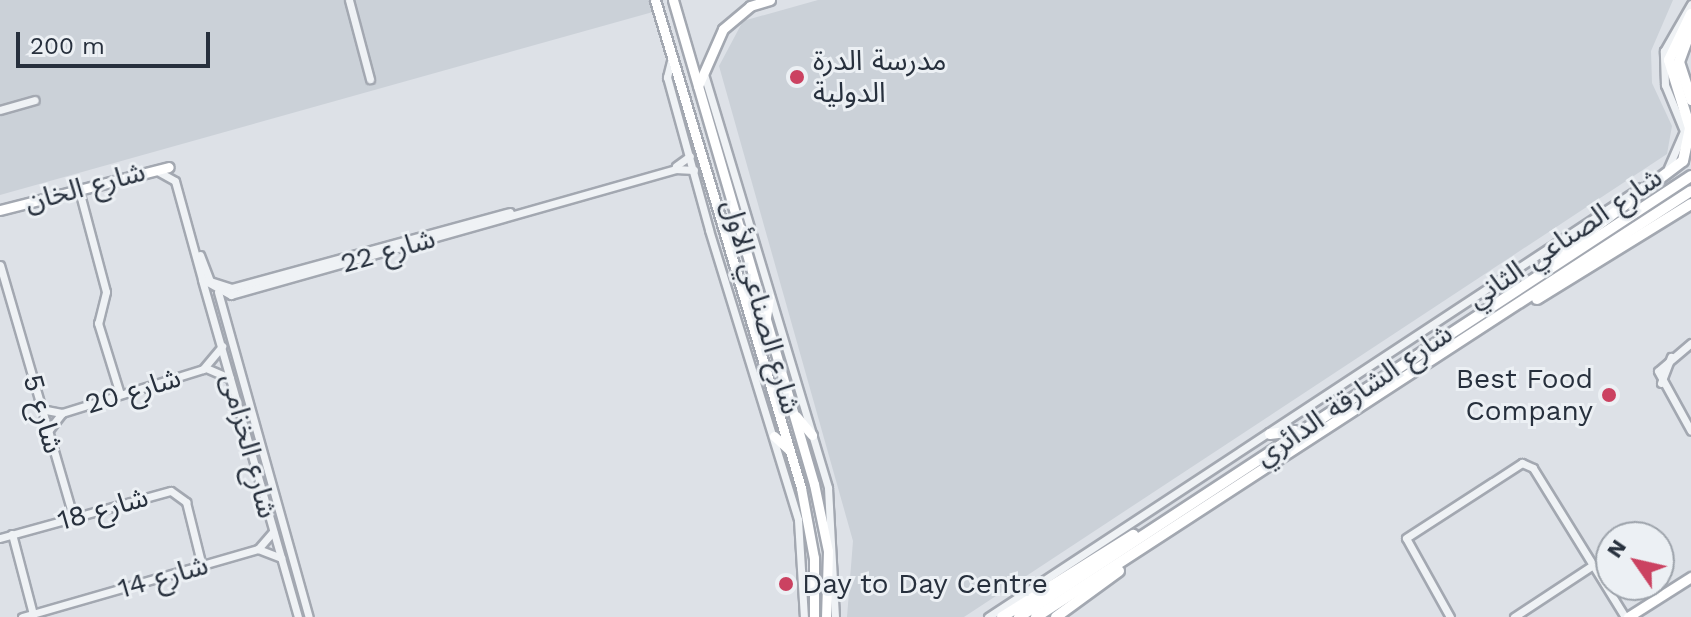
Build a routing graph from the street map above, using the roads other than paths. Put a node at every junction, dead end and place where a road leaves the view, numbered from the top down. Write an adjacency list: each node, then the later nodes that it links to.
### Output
1 (349, 0): 10 (street)
2 (655, 0): 8 (main road, شارع الصناعي الأول)
3 (673, 0): 11 (main road, شارع الصناعي الأول)
4 (770, 0): 9 (main road)
5 (1691, 4): 44 (street, شارع الصناعي الثاني)
6 (1691, 14): 28 (highway)
7 (1691, 29): 13 (highway)
8 (672, 57): 15 (main road, شارع الصناعي الأول); 16 (street)
9 (703, 64): 11 (main road); 25 (street)
10 (370, 79)
11 (697, 90): 24 (main road, شارع الصناعي الأول)
12 (35, 100): 14 (street)
13 (1691, 100)
14 (0, 110)
15 (697, 145): 16 (main road); 47 (main road, شارع الصناعي الأول)
16 (690, 156): 18 (street); 29 (street, شارع 22)
17 (164, 170): 21 (main road, شارع الخان); 23 (main road, شارع الخان); 27 (street); 29 (street)
18 (694, 170): 29 (street, شارع 22); 46 (street)
19 (1691, 176): 28 (highway, شارع الشارقة الدائري)
20 (1691, 191): 31 (highway, شارع الشارقة الدائري)
21 (80, 194): 23 (main road, شارع الخان); 37 (street)
22 (1691, 204): 31 (highway)
23 (0, 213)
24 (738, 226): 25 (main road); 32 (main road, شارع الصناعي الأول)
25 (751, 237): 30 (street)
26 (0, 265): 38 (street, شارع 5)
27 (200, 274): 29 (street); 34 (street, شارع الخزامى)
28 (1536, 274): 41 (highway, شارع الشارقة الدائري)
29 (217, 289): 66 (street, شارع الخزامى)
30 (769, 297): 32 (main road); 45 (street)
31 (1528, 302): 58 (highway, شارع الشارقة الدائري)
32 (765, 320): 39 (main road, شارع الصناعي الأول)
33 (1691, 343): 43 (street)
34 (222, 346): 35 (street, شارع 20); 36 (street, شارع الخزامى)
35 (203, 369): 36 (street, شارع 20); 37 (street, شارع 20)
36 (230, 378): 51 (street, شارع الخزامى)
37 (120, 394): 40 (street, شارع 20)
38 (41, 409): 40 (street, شارع 20); 42 (street, شارع 5)
39 (792, 412): 45 (main road); 61 (main road, شارع الصناعي الأول)
40 (62, 413): 42 (street, شارع 20)
41 (1301, 430): 44 (highway); 50 (highway, شارع الشارقة الدائري)
42 (48, 431): 48 (street, شارع 5)
43 (1691, 431)
44 (1270, 434): 70 (street, شارع الصناعي الثاني)
45 (812, 435): 57 (street)
46 (774, 436): 47 (main road); 53 (street)
47 (790, 451): 49 (main road, شارع الصناعي الأول)
48 (73, 517): 52 (street, شارع 18); 60 (street, شارع 18)
49 (809, 523): 53 (main road); 67 (main road, شارع الصناعي الأول)
50 (1150, 530): 71 (highway); 72 (highway, شارع الشارقة الدائري)
51 (273, 532): 55 (street); 56 (street, شارع الخزامى)
52 (12, 534): 54 (street, شارع 18); 63 (street)
53 (801, 535): 67 (street)
54 (0, 538)
55 (258, 549): 56 (street); 60 (street, شارع 14)
56 (281, 558): 65 (street, شارع الخزامى)
57 (835, 559): 61 (main road); 69 (street)
58 (1128, 561): 73 (highway, شارع الشارقة الدائري); 74 (highway)
59 (1593, 565): 75 (street); 76 (street); 77 (street)
60 (202, 566): 63 (street, شارع 14)
61 (829, 571): 68 (main road, شارع الصناعي الأول)
62 (1691, 577): 77 (main road)
63 (33, 614): 64 (street, شارع 14)
64 (22, 617)
65 (298, 617)
66 (309, 617)
67 (809, 617)
68 (826, 617)
69 (835, 617)
70 (988, 617)
71 (1002, 617)
72 (1019, 617)
73 (1036, 617)
74 (1056, 617)
75 (1450, 617)
76 (1514, 617)
77 (1628, 617)

